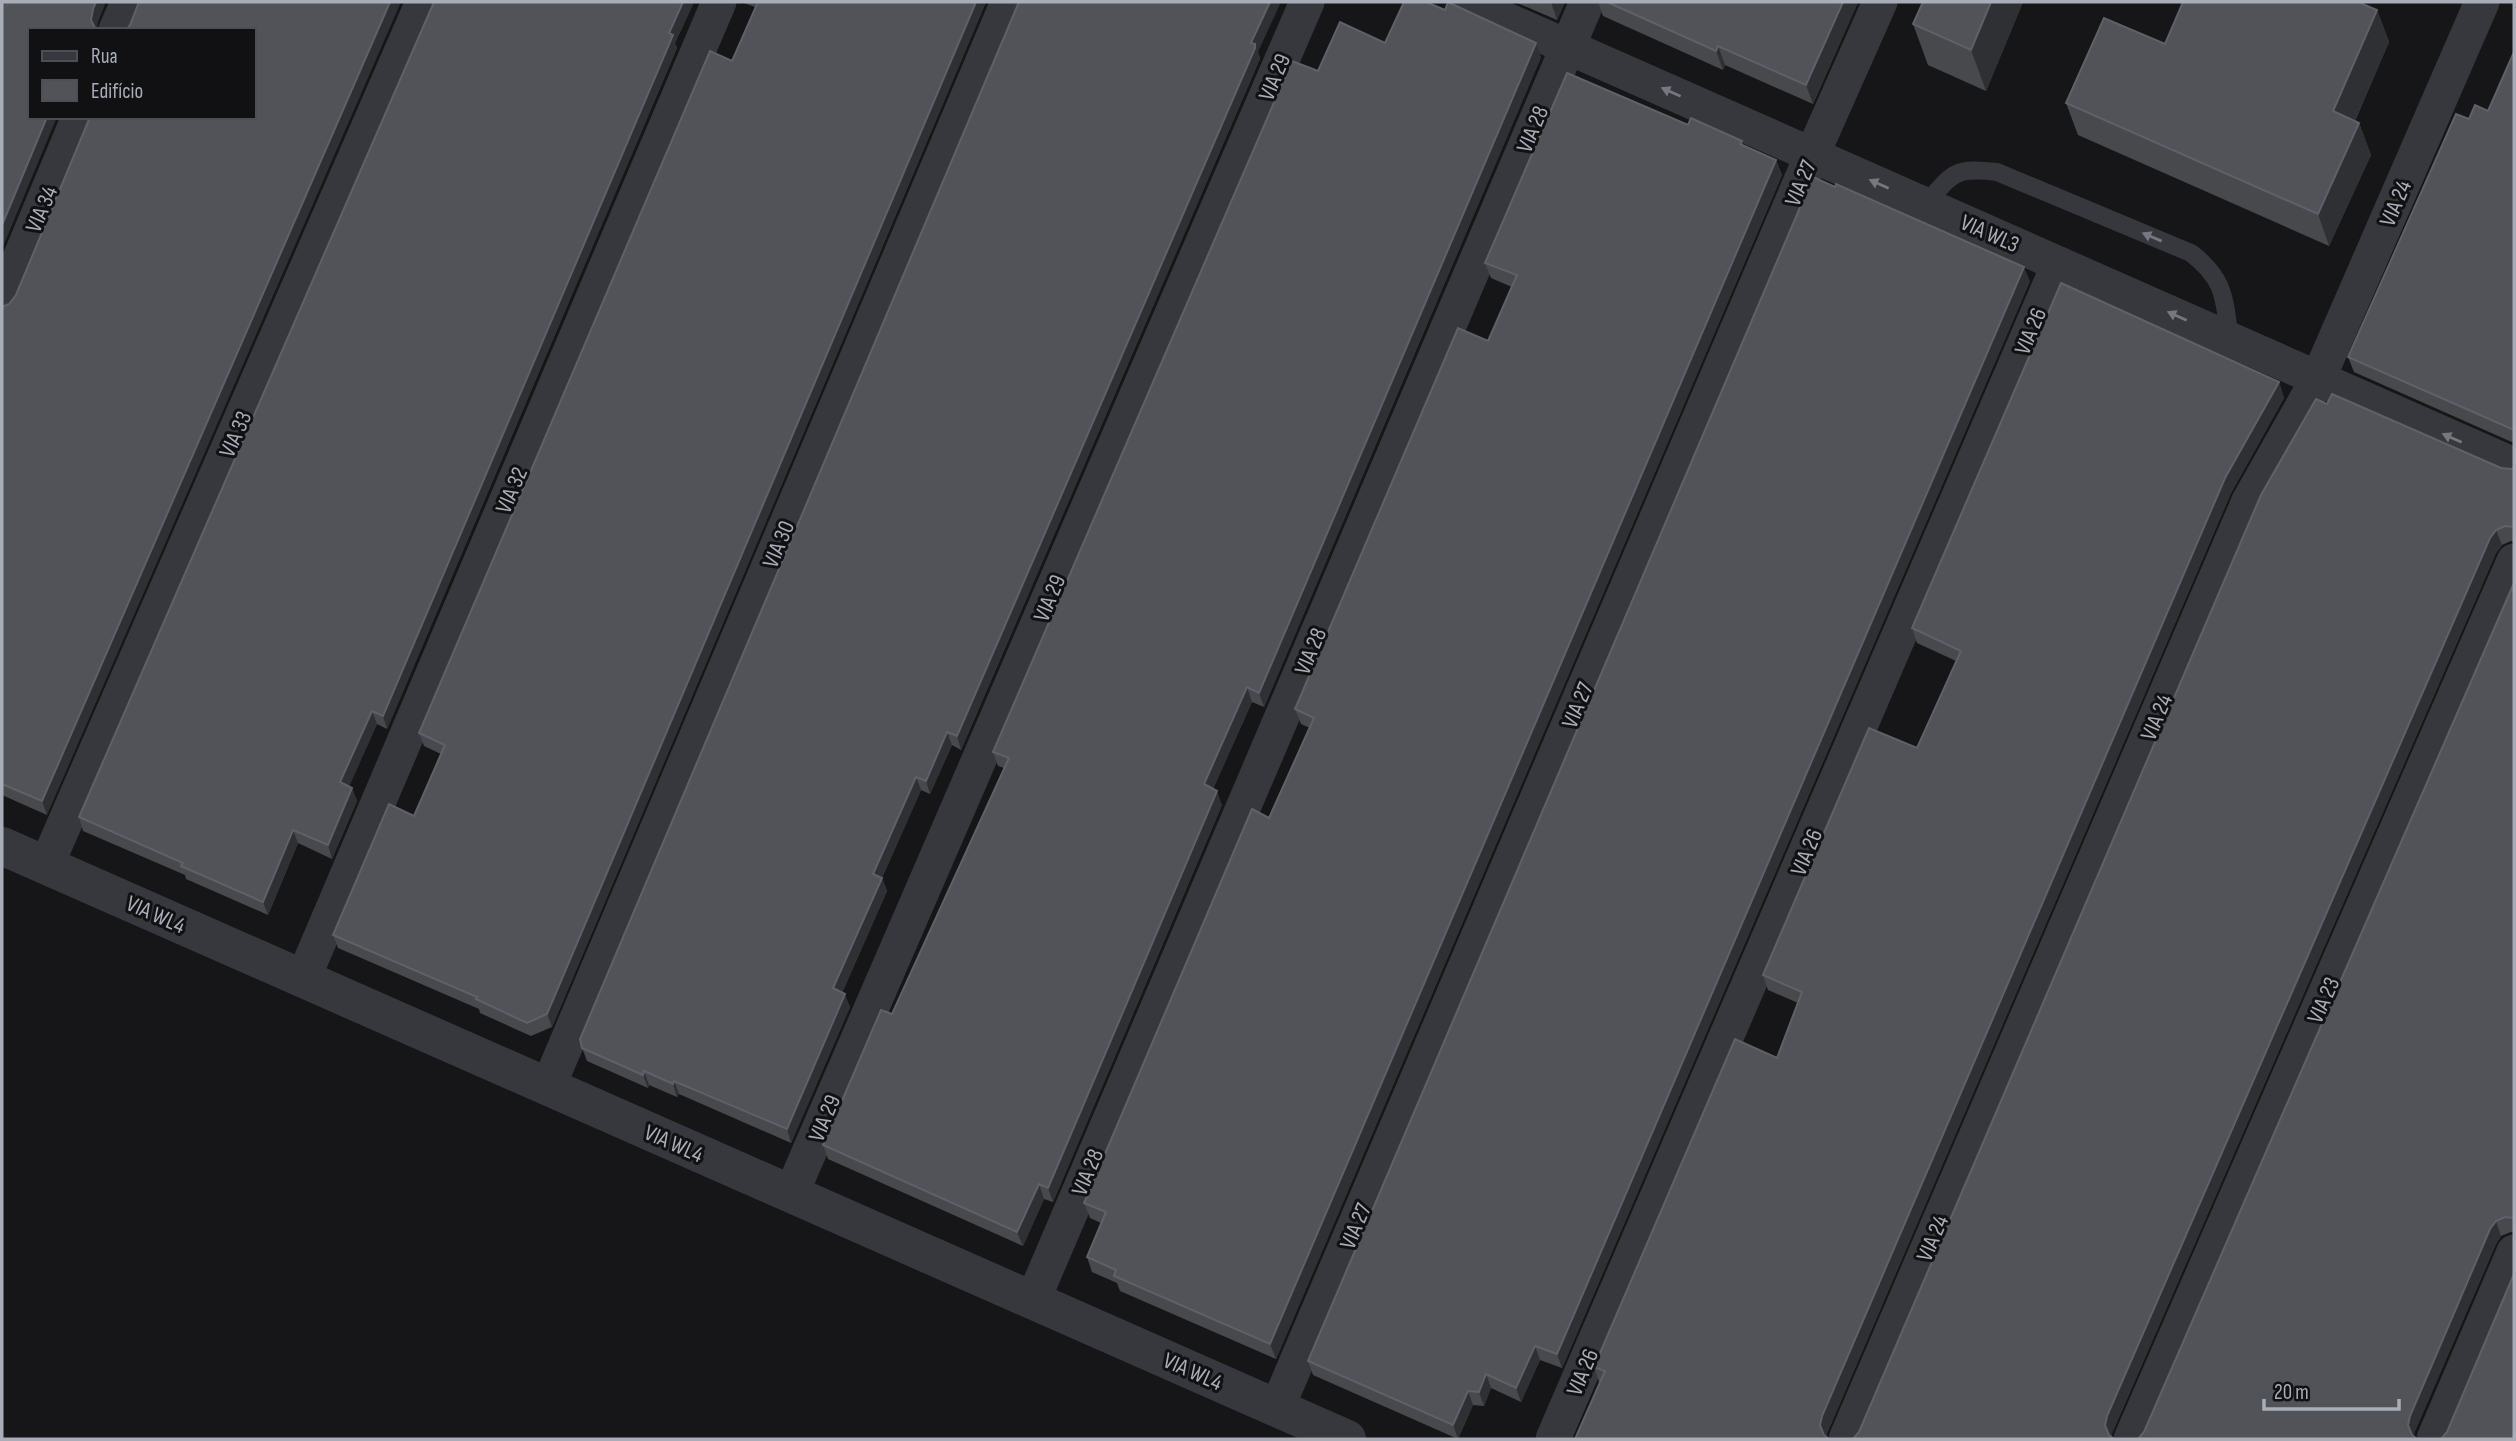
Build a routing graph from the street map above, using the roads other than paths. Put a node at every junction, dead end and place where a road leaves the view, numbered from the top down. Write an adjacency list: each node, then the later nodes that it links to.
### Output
1 (128, 2): 10 (street)
2 (423, 2): 22 (street, VIA 33)
3 (719, 2): 23 (street, VIA 32)
4 (1008, 2): 24 (street, VIA 30)
5 (1307, 2): 25 (street, VIA 29)
6 (1466, 2): 11 (street, VIA WL3)
7 (1587, 2): 11 (street, VIA 28)
8 (1880, 2): 13 (street, VIA 27)
9 (2482, 2): 18 (street, VIA 24)
10 (117, 28)
11 (1567, 46): 13 (street, VIA WL3, one-way to 11); 27 (street, VIA 28)
12 (78, 119): 16 (street, VIA 34)
13 (1812, 155): 14 (street, VIA WL3, one-way to 13); 28 (street, VIA 27)
14 (1925, 205): 15 (street, VIA WL3); 17 (lane, one-way to 14)
15 (2059, 264): 17 (street, VIA WL3, one-way to 15); 30 (street, VIA 26)
16 (2, 301)
17 (2230, 340): 18 (street, VIA WL3)
18 (2318, 379): 19 (street, VIA WL3, one-way to 18); 31 (street, VIA 24)
19 (2514, 465)
20 (2514, 561): 32 (street, VIA 23)
21 (2, 846): 22 (street, VIA WL4)
22 (46, 866): 23 (street, VIA WL4)
23 (303, 979): 24 (street, VIA WL4)
24 (548, 1087): 25 (street, VIA WL4)
25 (791, 1194): 27 (street, VIA WL4)
26 (2514, 1252): 33 (street)
27 (1033, 1300): 28 (street, VIA WL4)
28 (1277, 1408): 29 (street, VIA WL4)
29 (1347, 1439)
30 (1553, 1439)
31 (1846, 1439)
32 (2131, 1439)
33 (2434, 1439)

